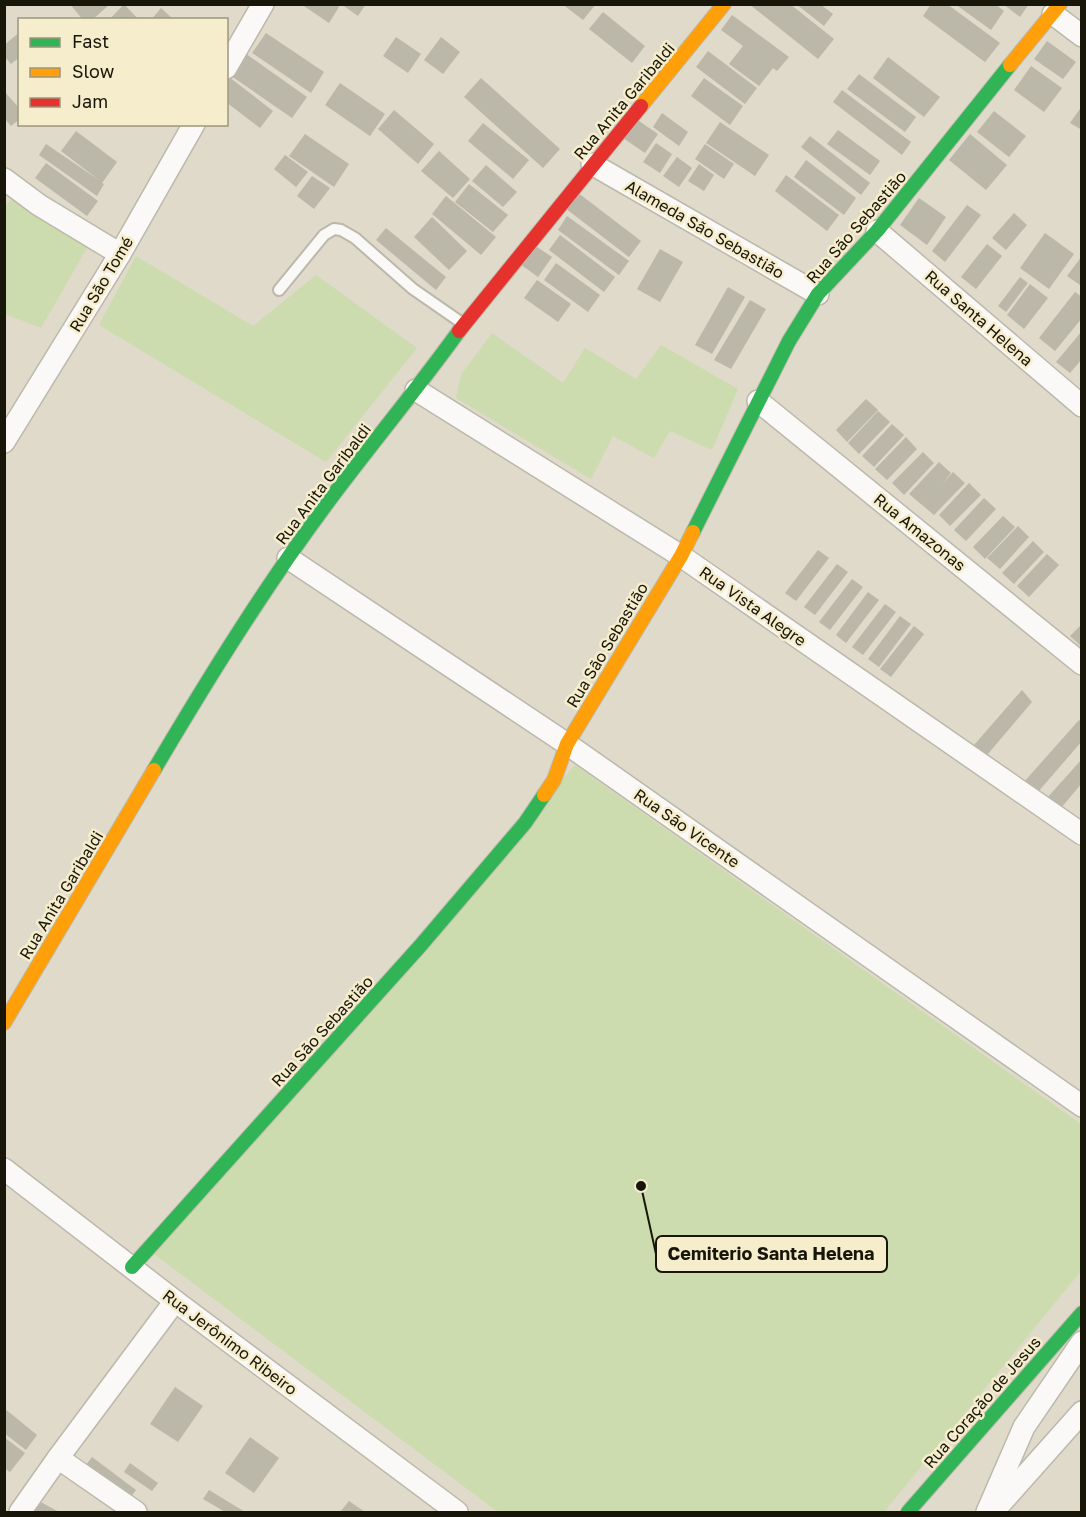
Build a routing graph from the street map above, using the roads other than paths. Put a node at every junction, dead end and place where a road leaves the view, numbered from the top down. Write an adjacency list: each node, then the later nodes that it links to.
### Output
1 (262, 4): 5 (street)
2 (724, 4): 7 (street, Rua Anita Garibaldi)
3 (1056, 9): 4 (street); 9 (street, Rua São Sebastião)
4 (1082, 36)
5 (228, 64)
6 (193, 126): 10 (street, Rua São Tomé)
7 (592, 164): 12 (street, Alameda São Sebastião); 13 (street, Rua Anita Garibaldi)
8 (4, 178): 10 (street)
9 (877, 231): 12 (street, Rua São Sebastião); 16 (street, Rua Santa Helena)
10 (120, 254): 17 (street, Rua São Tomé)
11 (279, 290): 13 (lane)
12 (818, 294): 15 (street, Rua São Sebastião)
13 (464, 324): 14 (street, Rua Anita Garibaldi)
14 (416, 390): 18 (street, Rua Vista Alegre); 19 (street, Rua Anita Garibaldi)
15 (758, 400): 18 (street, Rua São Sebastião); 20 (street, Rua Amazonas)
16 (1082, 406)
17 (4, 442)
18 (681, 556): 21 (street, Rua São Sebastião); 22 (street, Rua Vista Alegre)
19 (288, 558): 21 (street, Rua São Vicente); 23 (street, Rua Anita Garibaldi)
20 (1082, 664)
21 (567, 744): 24 (street, Rua São Vicente); 26 (street, Rua São Sebastião)
22 (1082, 834)
23 (4, 1023)
24 (1082, 1106)
25 (4, 1169): 26 (street, Rua Jerônimo Ribeiro)
26 (132, 1267): 27 (street, Rua Jerônimo Ribeiro)
27 (175, 1301): 31 (street); 34 (street, Rua Jerônimo Ribeiro)
28 (1082, 1313): 35 (street, Rua Coração de Jesus)
29 (1082, 1342): 36 (street)
30 (1082, 1412): 37 (street)
31 (58, 1458): 32 (street); 33 (street)
32 (20, 1512)
33 (136, 1512)
34 (457, 1512)
35 (908, 1512)
36 (987, 1512)
37 (993, 1512)

